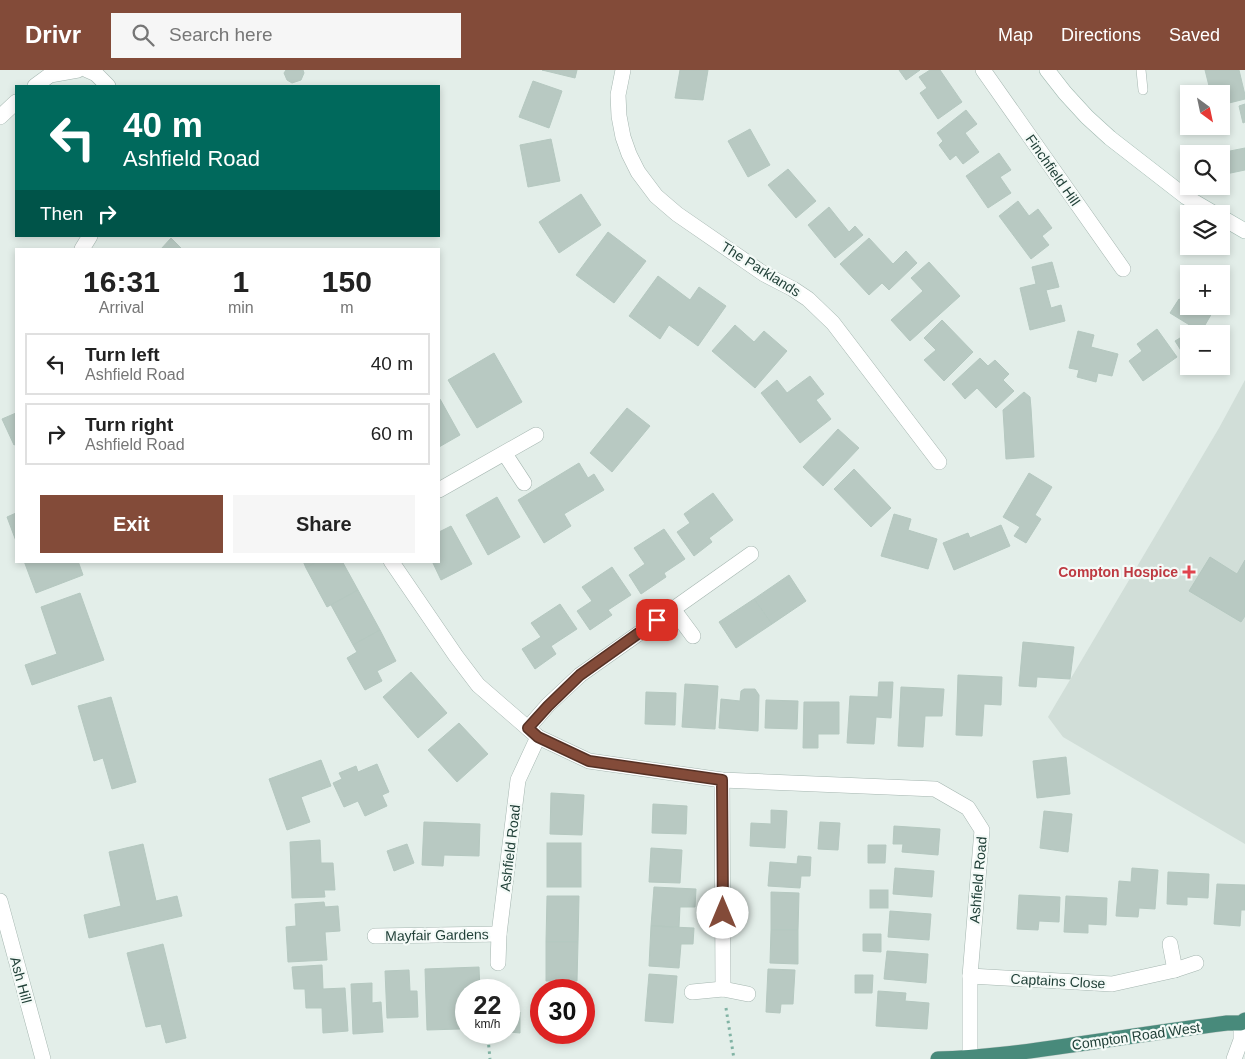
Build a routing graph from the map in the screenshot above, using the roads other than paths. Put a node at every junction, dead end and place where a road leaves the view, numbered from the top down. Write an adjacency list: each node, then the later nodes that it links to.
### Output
1 (78, 70): 7 (street)
2 (87, 70): 8 (street)
3 (622, 70): 20 (street, The Parklands)
4 (983, 70): 17 (street, Finchfield Hill)
5 (1047, 70): 12 (street)
6 (1141, 70): 9 (lane)
7 (36, 85)
8 (107, 85)
9 (1143, 90)
10 (15, 103): 11 (street)
11 (0, 117)
12 (1200, 205)
13 (1230, 222): 14 (street)
14 (1245, 231)
15 (89, 237): 16 (street)
16 (83, 248)
17 (1123, 269)
18 (536, 435): 19 (street)
19 (504, 454): 21 (street); 22 (street)
20 (939, 462)
21 (524, 483)
22 (440, 489)
23 (751, 554): 25 (street, Ashfield Road)
24 (392, 563): 27 (street, Ashfield Road)
25 (673, 609): 26 (street); 27 (street, Ashfield Road)
26 (693, 636)
27 (533, 732): 28 (street, Ashfield Road); 30 (street, Ashfield Road)
28 (722, 780): 36 (street, Ashfield Road); 37 (street)
29 (0, 901): 42 (street, Ash Hill)
30 (499, 934): 31 (street, Mayfair Gardens); 33 (street, Ashfield Road)
31 (374, 936)
32 (1170, 944): 35 (street)
33 (498, 963)
34 (1196, 963): 35 (street, Captains Close)
35 (1175, 970): 36 (street, Captains Close)
36 (970, 976): 41 (street, Ashfield Road)
37 (723, 989): 38 (street); 39 (street)
38 (692, 992)
39 (748, 994)
40 (1243, 1021): 41 (highway, Compton Road West); 44 (street)
41 (970, 1058): 43 (highway, Compton Road West)
42 (42, 1059)
43 (938, 1059)
44 (1234, 1059)

